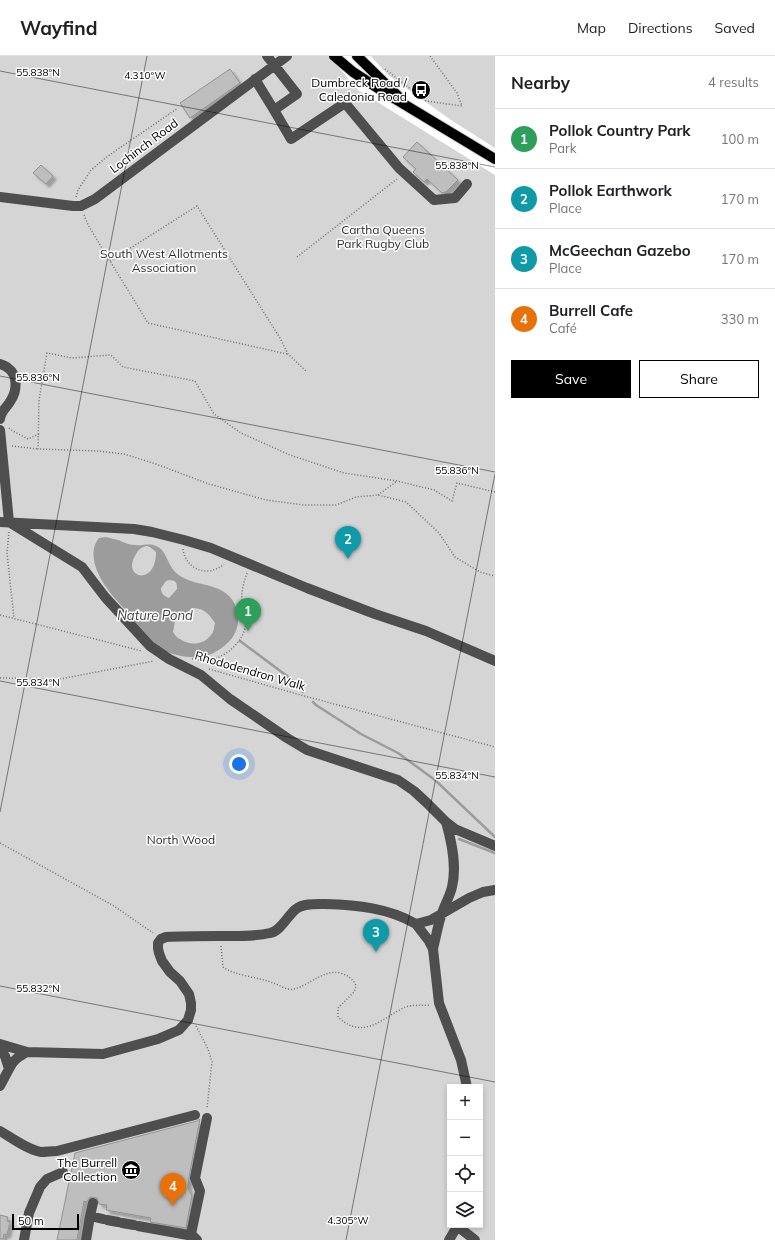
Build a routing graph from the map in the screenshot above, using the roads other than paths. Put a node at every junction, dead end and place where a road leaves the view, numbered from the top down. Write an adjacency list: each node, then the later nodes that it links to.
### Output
1 (267, 56): 5 (street)
2 (287, 56): 5 (street, Lochinch Road)
3 (334, 56): 7 (main road)
4 (357, 56): 7 (main road)
5 (274, 66): 6 (street, Lochinch Road); 8 (street)
6 (255, 79): 8 (street); 11 (street, Lochinch Road)
7 (407, 106): 9 (main road)
8 (274, 110): 10 (street)
9 (495, 159)
10 (467, 184)
11 (0, 197)
12 (0, 364): 13 (street)
13 (0, 419)
14 (4, 429): 15 (street)
15 (4, 522): 16 (street); 17 (street)
16 (495, 661)
17 (446, 822): 18 (street); 20 (street)
18 (495, 846)
19 (495, 890): 20 (street)
20 (441, 914): 21 (street); 22 (street)
21 (416, 924): 22 (street); 25 (street)
22 (433, 949): 27 (street)
23 (0, 1044): 25 (street)
24 (0, 1051): 26 (street)
25 (27, 1052): 26 (street)
26 (9, 1069): 28 (street)
27 (466, 1084)
28 (0, 1086)
29 (194, 1115): 31 (street)
30 (207, 1115): 37 (street)
31 (0, 1131)
32 (63, 1172): 38 (street)
33 (93, 1203): 34 (street)
34 (90, 1216): 37 (street); 39 (street)
35 (456, 1228): 40 (street)
36 (460, 1228): 41 (street)
37 (194, 1237)
38 (24, 1240)
39 (86, 1240)
40 (449, 1240)
41 (476, 1240)

